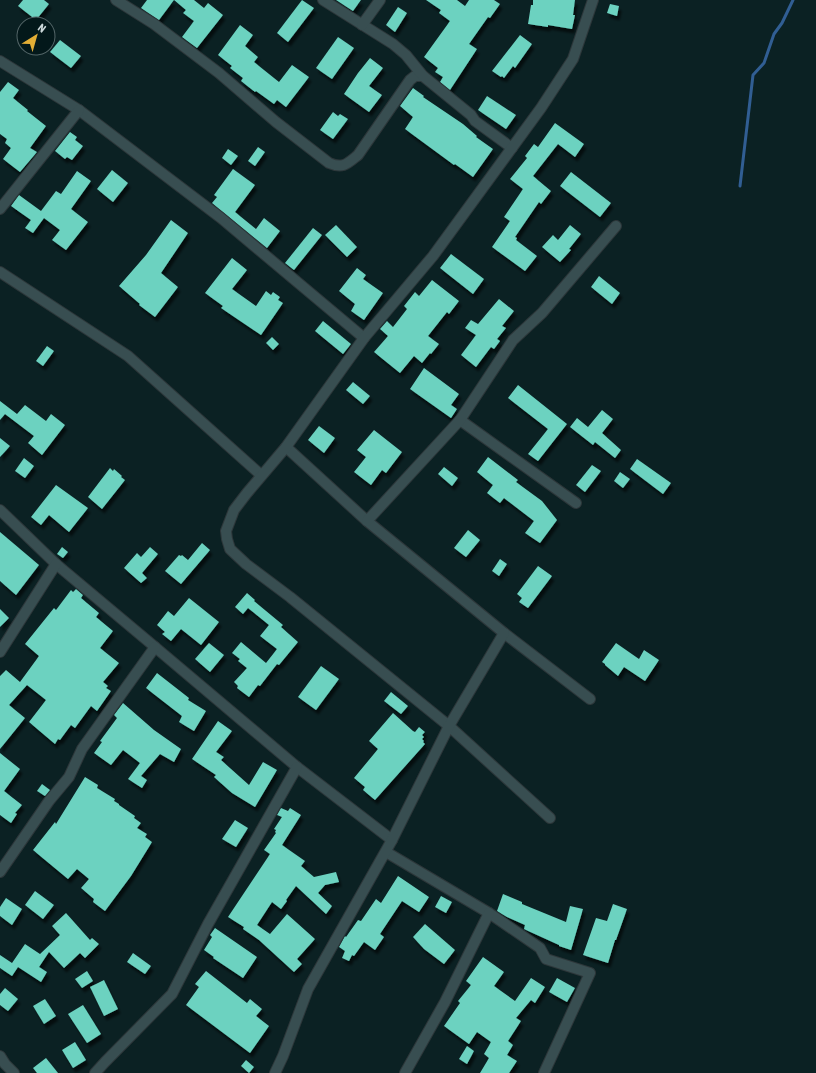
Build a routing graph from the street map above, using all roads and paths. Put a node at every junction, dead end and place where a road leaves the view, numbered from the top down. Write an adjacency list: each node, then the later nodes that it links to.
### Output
1 (116, 0): 7 (street)
2 (323, 0): 5 (street)
3 (380, 0): 5 (street)
4 (593, 0): 9 (street)
5 (362, 25): 7 (street)
6 (0, 61): 8 (street)
7 (423, 76): 9 (street)
8 (79, 110): 10 (street); 13 (street)
9 (512, 148): 13 (street)
10 (0, 209)
11 (616, 226): 14 (street)
12 (0, 272): 16 (street)
13 (364, 338): 15 (street)
14 (460, 420): 17 (street); 19 (street)
15 (286, 447): 16 (street); 19 (street)
16 (261, 475): 25 (street)
17 (576, 503)
18 (0, 510): 20 (street)
19 (367, 521): 21 (street)
20 (56, 564): 22 (street); 23 (street)
21 (504, 633): 24 (street); 25 (street)
22 (155, 647): 26 (street); 30 (street)
23 (0, 652)
24 (590, 699)
25 (450, 726): 27 (street); 28 (street)
26 (297, 767): 28 (street); 34 (street)
27 (550, 818)
28 (392, 840): 29 (street)
29 (386, 852): 31 (street); 35 (street)
30 (0, 872)
31 (489, 913): 36 (street); 37 (street)
32 (0, 1056): 33 (street)
33 (14, 1073)
34 (96, 1073)
35 (275, 1073)
36 (405, 1073)
37 (544, 1073)

